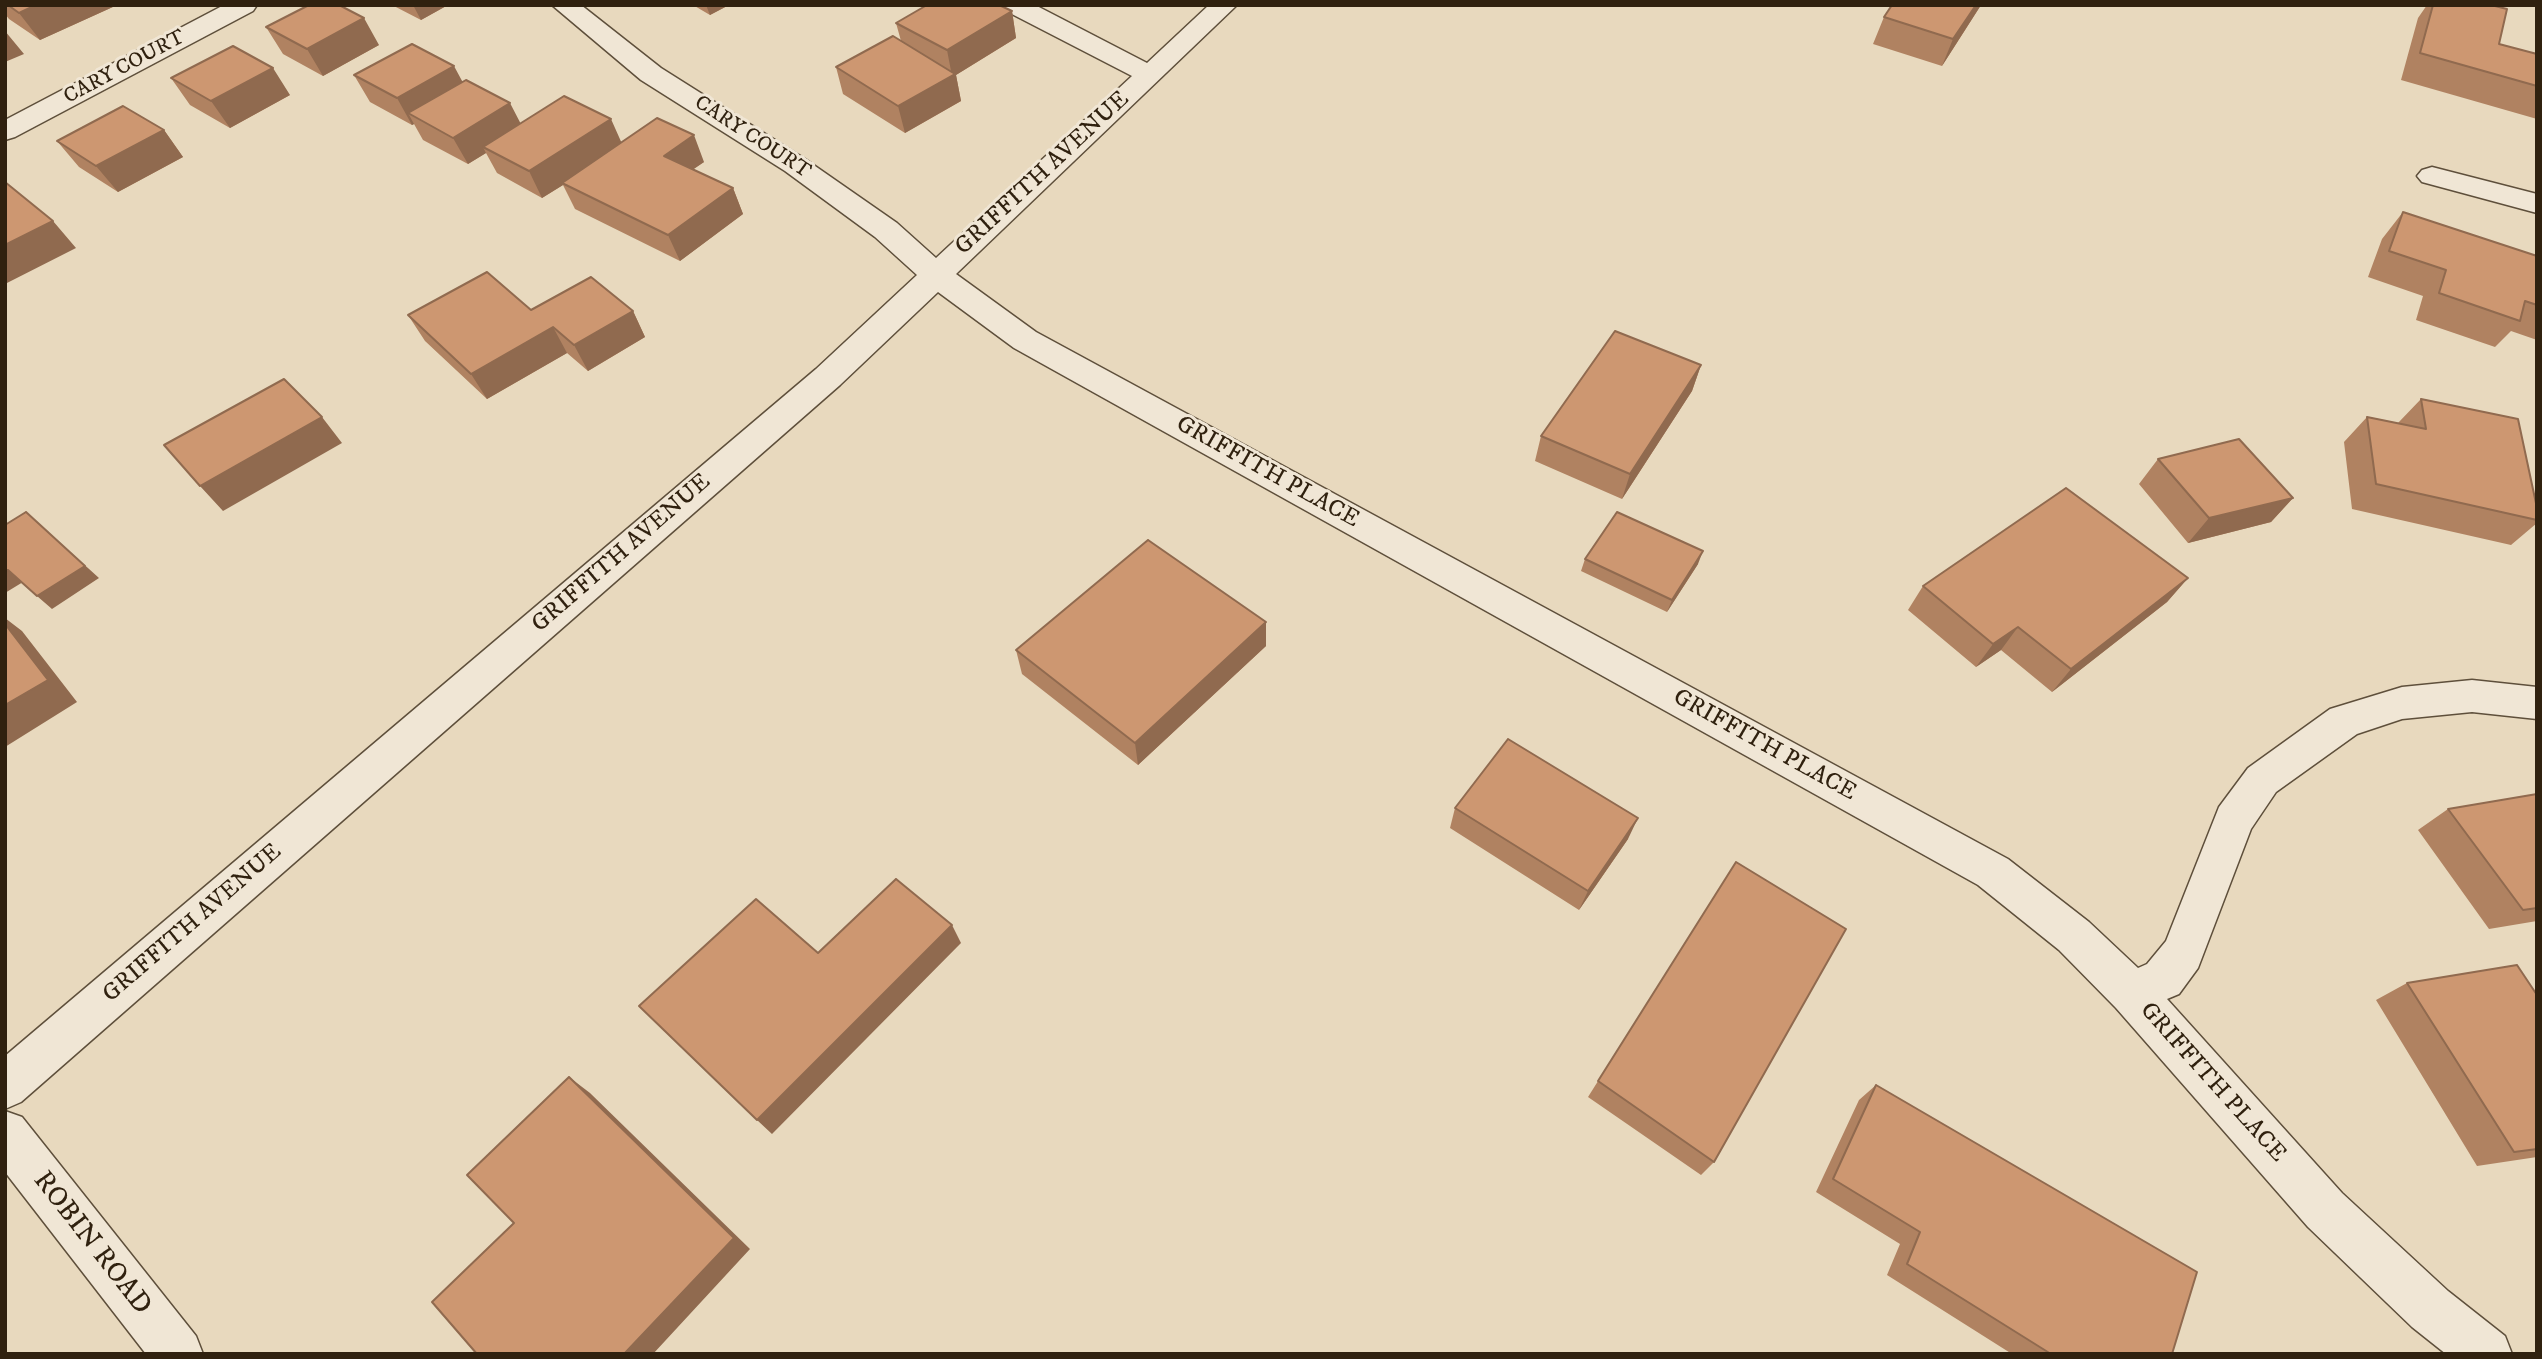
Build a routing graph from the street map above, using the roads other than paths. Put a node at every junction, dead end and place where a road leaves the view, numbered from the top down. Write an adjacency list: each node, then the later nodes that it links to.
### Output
1 (244, 5): 6 (street, CARY COURT)
2 (565, 5): 9 (street, CARY COURT)
3 (1015, 5): 5 (street)
4 (1224, 5): 5 (street, GRIFFITH AVENUE)
5 (1148, 74): 9 (street, GRIFFITH AVENUE)
6 (5, 131)
7 (2432, 176): 8 (street)
8 (2537, 204)
9 (936, 275): 11 (street, GRIFFITH PLACE); 12 (street, GRIFFITH AVENUE)
10 (2537, 703): 11 (street)
11 (2132, 993): 15 (street, GRIFFITH PLACE)
12 (5, 1086)
13 (5, 1134): 14 (street, ROBIN ROAD)
14 (178, 1354)
15 (2487, 1354)

